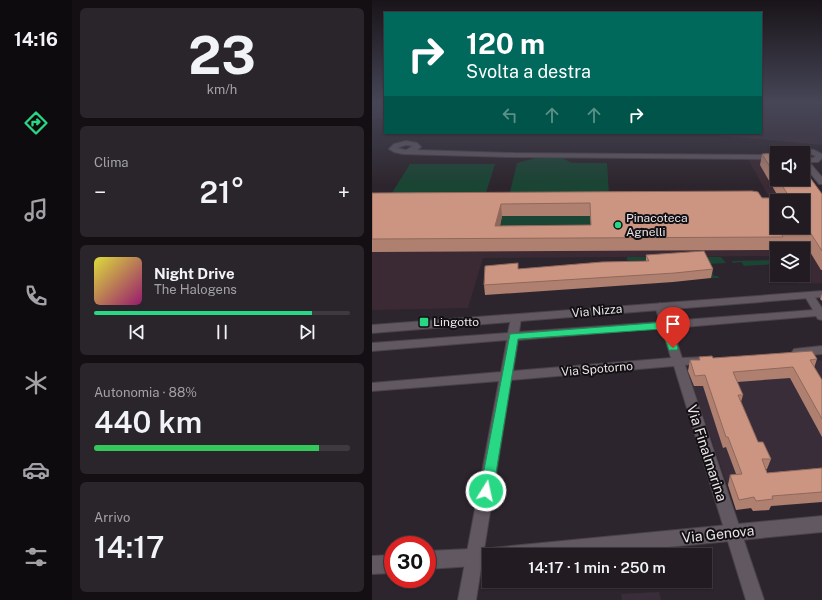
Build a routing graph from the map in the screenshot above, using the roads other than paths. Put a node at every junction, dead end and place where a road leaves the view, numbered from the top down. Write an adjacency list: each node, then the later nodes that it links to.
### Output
1 (417, 148): 2 (street); 2 (street); 3 (street)
2 (407, 152): 5 (street)
3 (770, 154)
4 (818, 155): 7 (street)
5 (770, 157)
6 (810, 167): 8 (street)
7 (822, 170)
8 (822, 182)
9 (822, 294): 10 (street, Via Nizza)
10 (809, 295): 11 (street, Via Nizza); 12 (street)
11 (660, 306): 13 (street, Via Nizza); 14 (street, Via Finalmarina)
12 (821, 315): 14 (street)
13 (516, 318): 15 (street, Via Nizza); 16 (street)
14 (666, 326): 16 (street); 21 (street, Via Finalmarina)
15 (372, 329)
16 (513, 336): 17 (street); 22 (street)
17 (372, 347)
18 (822, 350): 19 (street)
19 (784, 353)
20 (716, 359): 21 (street, Via Spotorno)
21 (678, 362): 22 (street, Via Spotorno); 25 (street, Via Finalmarina)
22 (507, 376): 23 (street, Via Spotorno); 26 (street)
23 (372, 387)
24 (822, 524): 25 (street, Via Genova)
25 (733, 532): 27 (street, Via Genova); 33 (street, Via Finalmarina)
26 (483, 548)
27 (567, 548)
28 (482, 556): 29 (street); 32 (street)
29 (436, 559)
30 (384, 565): 31 (street)
31 (372, 566)
32 (467, 600)
33 (754, 600)

